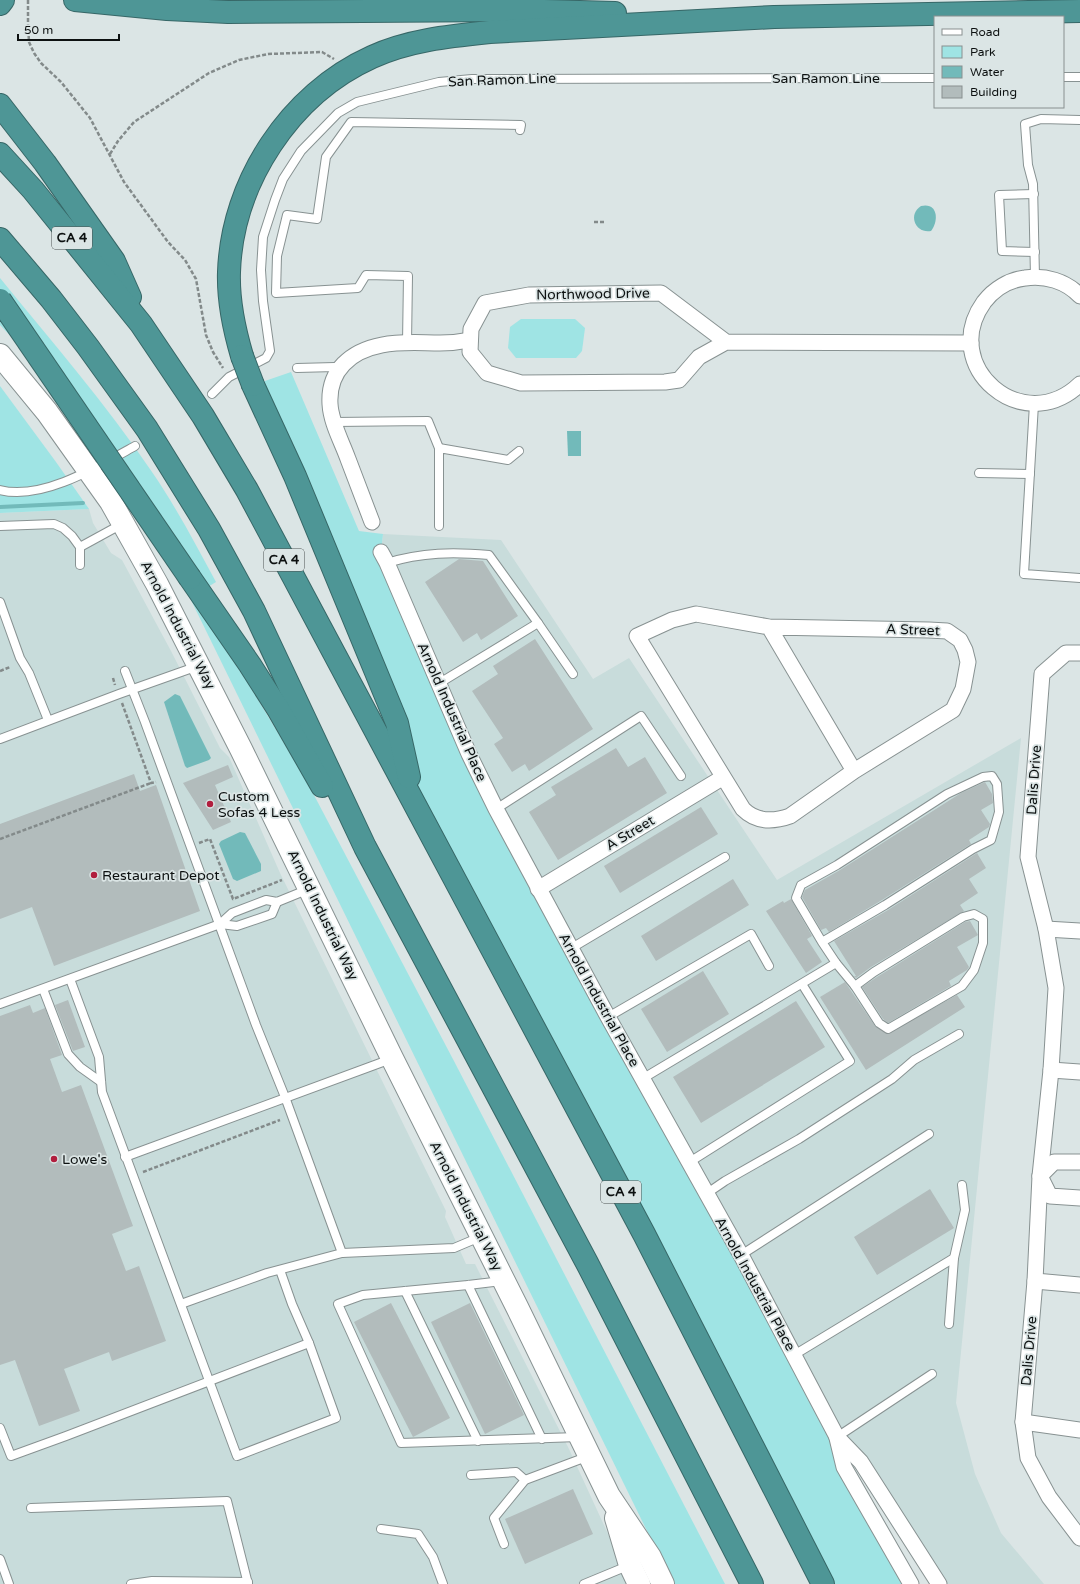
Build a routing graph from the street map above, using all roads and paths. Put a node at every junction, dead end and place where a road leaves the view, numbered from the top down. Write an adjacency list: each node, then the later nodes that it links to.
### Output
1 (3, 0): 4 (highway)
2 (28, 0): 15 (path)
3 (75, 0): 6 (highway)
4 (0, 4)
5 (1080, 11): 6 (highway)
6 (774, 18): 7 (highway)
7 (351, 68): 15 (path); 71 (highway, bridge)
8 (1064, 77): 9 (lane)
9 (1080, 77)
10 (934, 78): 33 (lane, San Ramon Line)
11 (0, 106): 25 (highway)
12 (1080, 120): 16 (lane)
13 (520, 130): 28 (lane)
14 (0, 154): 25 (highway, CA 4)
15 (110, 154): 33 (path)
16 (1034, 194): 20 (lane); 20 (lane)
17 (594, 222): 18 (path)
18 (606, 222)
19 (0, 239): 36 (highway)
20 (1035, 252): 22 (lane)
21 (0, 258): 36 (highway)
22 (1035, 277): 23 (street); 29 (street)
23 (1080, 296)
24 (0, 300): 74 (highway, bridge)
25 (141, 324): 71 (highway, CA 4)
26 (470, 340): 27 (street); 27 (street, Northwood Drive); 28 (street)
27 (726, 342): 29 (street)
28 (407, 343): 32 (street)
29 (971, 343): 37 (street)
30 (0, 355): 42 (street, Arnold Industrial Way)
31 (297, 368): 32 (lane)
32 (339, 369): 38 (street)
33 (229, 377): 35 (lane, San Ramon Line)
34 (1080, 384): 37 (street)
35 (212, 394)
36 (126, 399): 74 (highway)
37 (1034, 404): 44 (lane)
38 (334, 422): 40 (lane); 46 (street)
39 (135, 446): 42 (lane)
40 (439, 448): 41 (lane); 49 (lane)
41 (519, 451)
42 (89, 471): 45 (lane); 47 (street, Arnold Industrial Way)
43 (979, 473): 44 (lane)
44 (1030, 474): 53 (lane)
45 (0, 490)
46 (372, 522)
47 (124, 523): 50 (lane); 58 (street, Arnold Industrial Way)
48 (0, 526): 50 (lane)
49 (439, 526)
50 (80, 546): 52 (lane)
51 (384, 557): 55 (lane); 63 (street, Arnold Industrial Place)
52 (80, 565)
53 (1080, 578)
54 (0, 602): 65 (lane)
55 (538, 623): 62 (lane); 63 (lane)
56 (769, 627): 67 (street); 67 (street, A Street); 69 (street, A Street)
57 (1080, 653): 80 (street, Dalis Drive)
58 (200, 666): 64 (lane); 76 (street, Arnold Industrial Way)
59 (10, 667): 60 (path)
60 (0, 671)
61 (125, 671): 64 (lane)
62 (573, 674)
63 (438, 684): 72 (street, Arnold Industrial Place)
64 (132, 689): 65 (lane); 79 (lane)
65 (48, 720): 66 (lane)
66 (0, 739)
67 (854, 771): 69 (street, A Street)
68 (681, 776): 72 (lane)
69 (722, 778): 77 (street, A Street)
70 (151, 782): 73 (path)
71 (415, 804): 148 (highway, CA 4)
72 (496, 809): 77 (street, Arnold Industrial Place)
73 (0, 839)
74 (365, 848): 141 (highway)
75 (725, 857): 83 (lane)
76 (310, 889): 78 (lane); 93 (street, Arnold Industrial Way)
77 (538, 889): 83 (street, Arnold Industrial Place)
78 (278, 902): 79 (lane); 79 (lane)
79 (220, 924): 86 (lane); 98 (lane)
80 (1046, 929): 81 (street); 94 (street, Dalis Drive)
81 (1080, 931)
82 (822, 942): 82 (lane); 84 (lane)
83 (570, 949): 91 (street, Arnold Industrial Place)
84 (836, 963): 87 (lane); 88 (lane)
85 (769, 966): 91 (lane)
86 (70, 979): 89 (lane); 97 (lane)
87 (802, 984): 96 (lane); 103 (lane)
88 (855, 986): 88 (lane)
89 (43, 989): 90 (lane); 97 (lane)
90 (0, 1004)
91 (608, 1017): 96 (street, Arnold Industrial Place)
92 (959, 1034): 107 (lane)
93 (392, 1058): 98 (lane); 109 (street, Arnold Industrial Way)
94 (1051, 1070): 95 (street); 105 (street, Dalis Drive)
95 (1080, 1072)
96 (642, 1079): 103 (street, Arnold Industrial Place)
97 (101, 1082): 101 (lane)
98 (285, 1097): 101 (lane); 110 (lane)
99 (280, 1120): 104 (path)
100 (928, 1134): 111 (lane)
101 (126, 1157): 104 (lane)
102 (1080, 1162): 105 (street)
103 (688, 1163): 107 (street, Arnold Industrial Place)
104 (133, 1176): 119 (lane)
105 (1040, 1176): 108 (street); 115 (street, Dalis Drive)
106 (962, 1184): 112 (lane)
107 (706, 1194): 111 (street, Arnold Industrial Place)
108 (1080, 1198)
109 (481, 1237): 110 (lane); 114 (street, Arnold Industrial Way)
110 (342, 1253): 113 (lane)
111 (741, 1255): 122 (street, Arnold Industrial Place)
112 (954, 1258): 120 (lane); 122 (lane)
113 (280, 1270): 119 (lane); 121 (lane)
114 (503, 1280): 116 (lane); 131 (street, Arnold Industrial Way)
115 (1035, 1281): 117 (street); 125 (street, Dalis Drive)
116 (468, 1285): 118 (lane); 129 (lane)
117 (1080, 1285)
118 (405, 1291): 130 (lane); 130 (lane)
119 (181, 1304): 124 (lane)
120 (949, 1324)
121 (309, 1343): 124 (lane); 124 (lane)
122 (794, 1356): 128 (street, Arnold Industrial Place)
123 (932, 1374): 128 (lane)
124 (209, 1382): 126 (lane)
125 (1023, 1422): 127 (street); 137 (street, Dalis Drive)
126 (0, 1428)
127 (1080, 1430)
128 (837, 1437): 149 (street, Arnold Industrial Place); 150 (street, Arnold Industrial Place)
129 (542, 1439): 130 (lane); 131 (lane)
130 (478, 1441)
131 (585, 1446): 133 (lane); 134 (street, Arnold Industrial Way)
132 (470, 1475): 133 (lane)
133 (525, 1480): 138 (lane)
134 (609, 1496): 140 (street, Arnold Industrial Way); 147 (street, Arnold Industrial Way)
135 (31, 1508): 142 (lane)
136 (381, 1529): 145 (lane)
137 (1080, 1538)
138 (504, 1544)
139 (0, 1559): 143 (lane)
140 (635, 1574): 146 (lane)
141 (751, 1582)
142 (248, 1583): 144 (lane)
143 (9, 1584)
144 (131, 1584)
145 (443, 1584)
146 (584, 1584)
147 (662, 1584)
148 (823, 1584)
149 (911, 1584)
150 (938, 1584)

